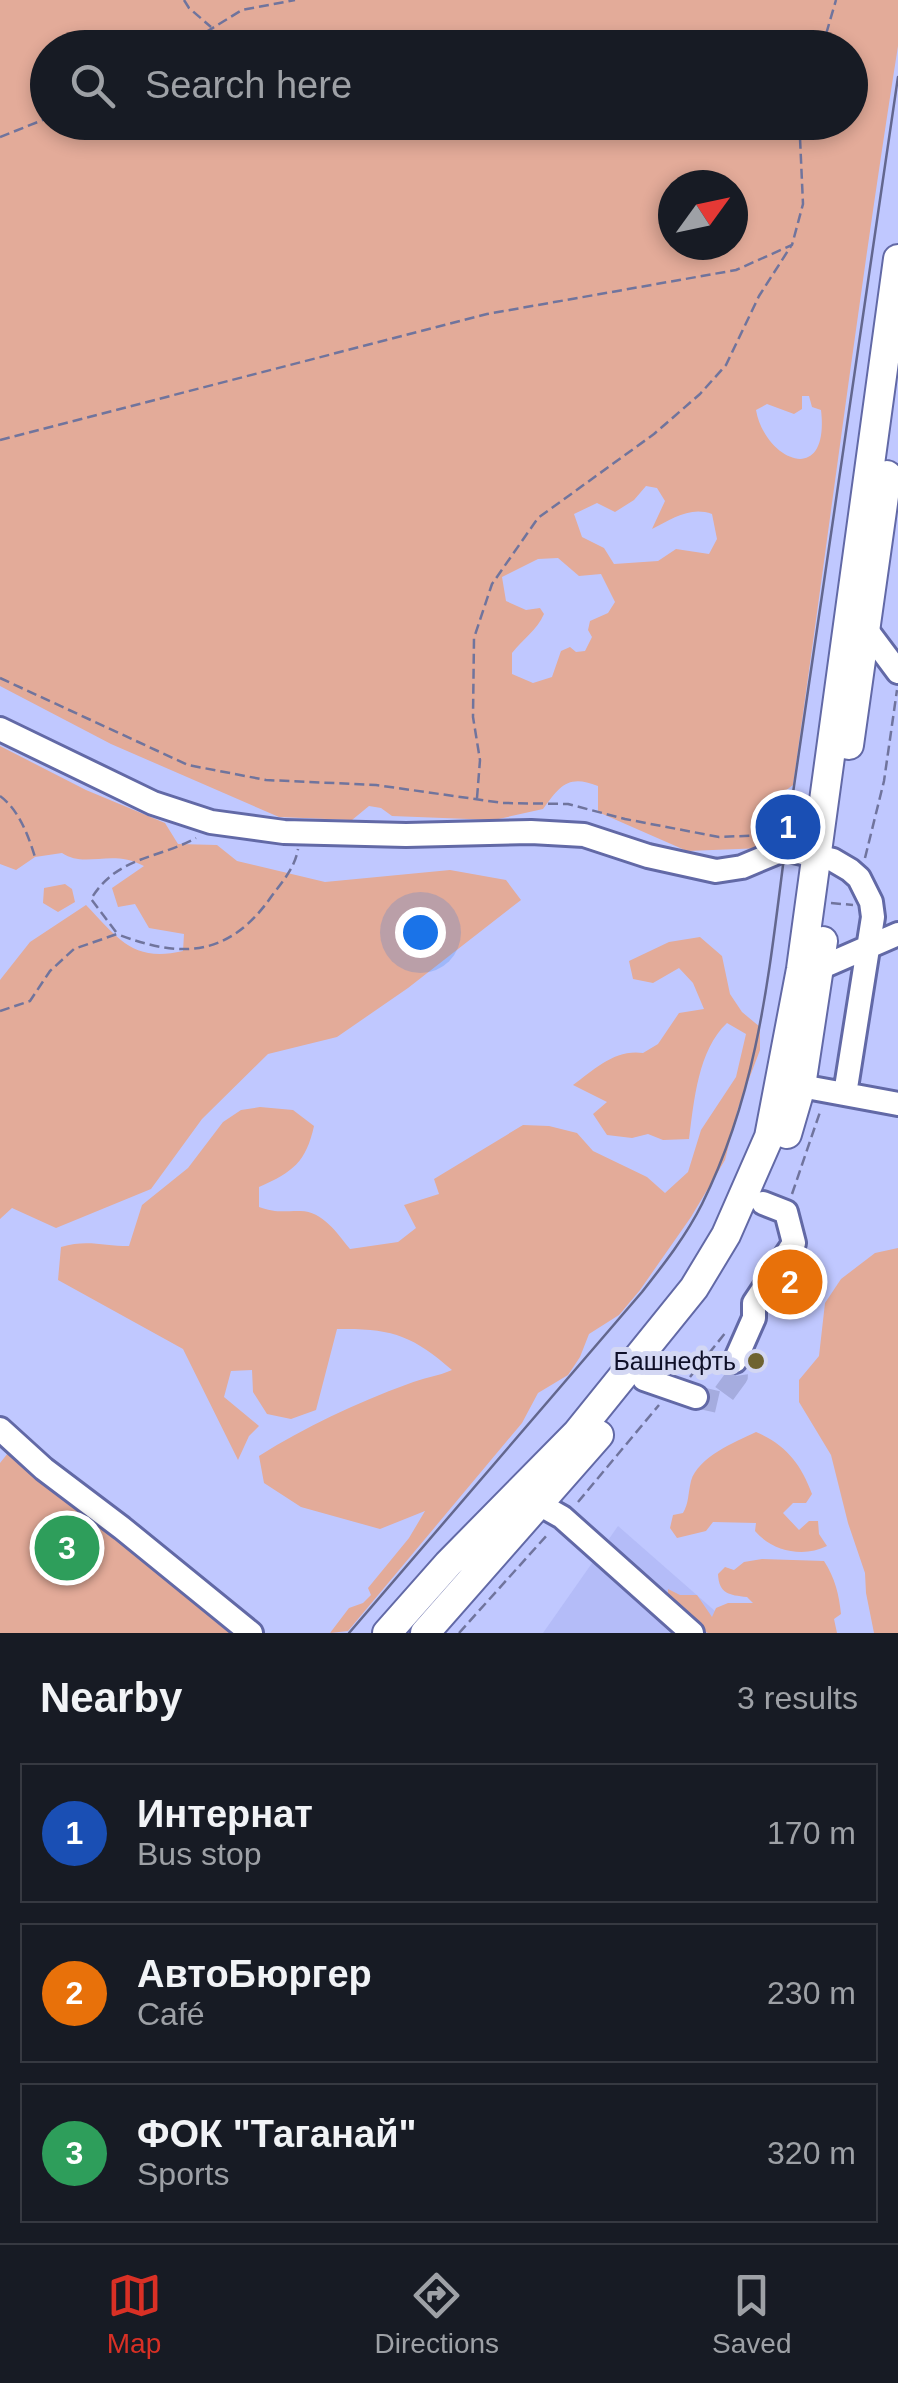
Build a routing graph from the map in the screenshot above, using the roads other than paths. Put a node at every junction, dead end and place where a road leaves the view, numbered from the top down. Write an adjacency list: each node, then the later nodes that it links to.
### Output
1 (898, 259): 7 (main road)
2 (898, 390): 3 (main road)
3 (888, 542): 4 (main road)
4 (866, 629): 5 (street); 7 (main road)
5 (898, 672)
6 (0, 730): 7 (street)
7 (833, 862): 9 (street); 10 (main road); 21 (main road)
8 (898, 934): 9 (street)
9 (868, 949): 10 (street); 12 (street)
10 (820, 968): 11 (main road)
11 (801, 1086): 12 (street); 14 (main road)
12 (844, 1094): 13 (street)
13 (898, 1104)
14 (763, 1203): 15 (street); 16 (main road)
15 (735, 1362)
16 (644, 1379): 17 (street); 19 (main road)
17 (696, 1397)
18 (0, 1429): 20 (street)
19 (537, 1503): 22 (main road); 23 (street)
20 (250, 1633)
21 (388, 1633)
22 (425, 1633)
23 (692, 1633)

